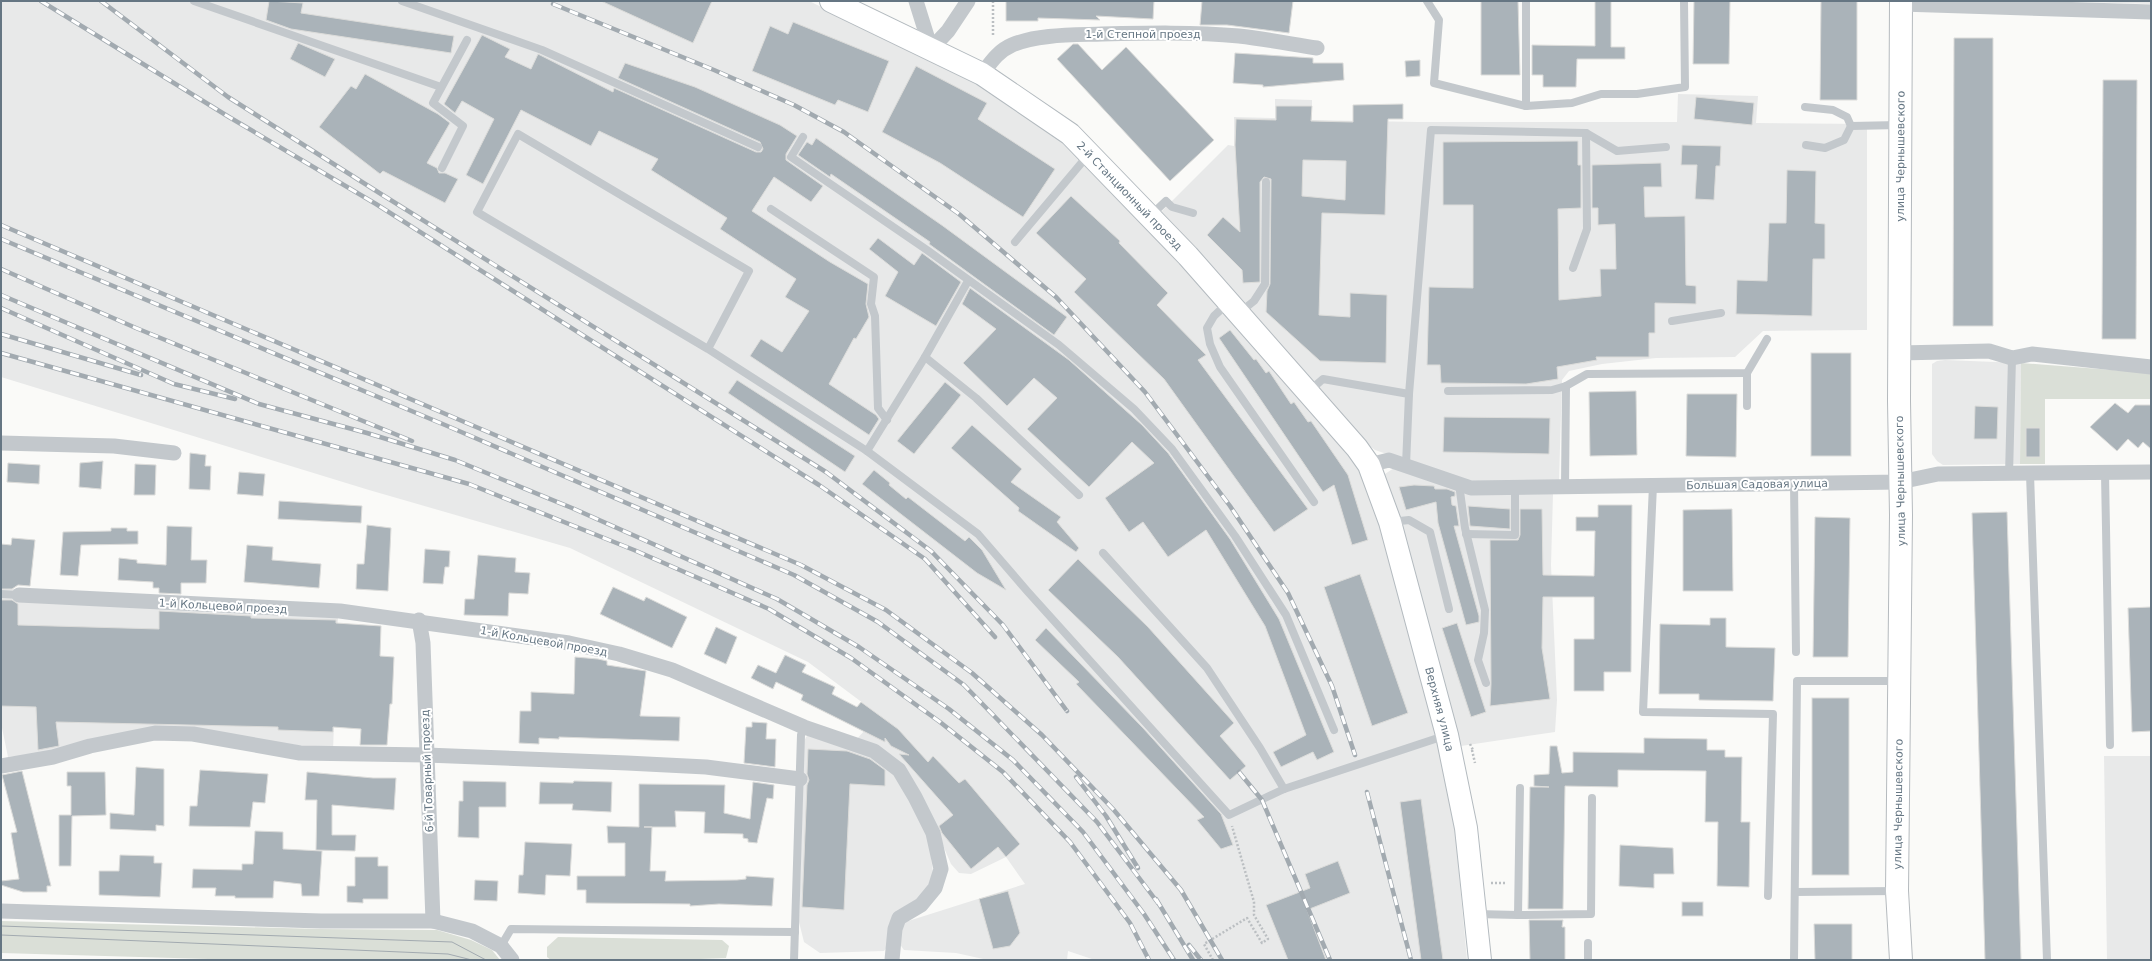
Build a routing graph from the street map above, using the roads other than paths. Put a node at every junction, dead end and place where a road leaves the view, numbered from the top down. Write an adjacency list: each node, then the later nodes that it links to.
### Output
1 (194, 1): 16 (lane)
2 (402, 1): 24 (lane)
3 (831, 1): 14 (main road, 2-й Станционный проезд)
4 (916, 1): 14 (street)
5 (968, 1): 14 (street)
6 (1428, 1): 17 (lane)
7 (1526, 1): 17 (lane)
8 (1684, 1): 17 (lane)
9 (1901, 3): 10 (street); 19 (main road, улица Чернышевского)
10 (2118, 6): 11 (street)
11 (2151, 12)
12 (467, 40): 16 (lane)
13 (1317, 48): 15 (street, 1-й Степной проезд)
14 (931, 49): 15 (main road, 2-й Станционный проезд)
15 (982, 74): 26 (main road, 2-й Станционный проезд)
16 (441, 87): 27 (lane)
17 (1526, 106)
18 (1805, 107): 20 (lane)
19 (1900, 125): 20 (lane); 40 (main road, улица Чернышевского)
20 (1851, 126): 23 (lane)
21 (1586, 133): 25 (lane); 33 (lane); 48 (lane)
22 (803, 137): 34 (lane)
23 (1806, 145)
24 (758, 147)
25 (1666, 147)
26 (1090, 154): 31 (main road, 2-й Станционный проезд); 32 (lane)
27 (442, 168)
28 (1266, 182): 35 (lane)
29 (771, 209): 50 (lane)
30 (1193, 213): 31 (lane)
31 (1150, 216): 35 (main road, 2-й Станционный проезд)
32 (1015, 242)
33 (1573, 268)
34 (968, 281): 41 (lane); 79 (lane)
35 (1234, 307): 47 (main road, 2-й Станционный проезд); 67 (lane)
36 (1721, 313): 37 (lane)
37 (1672, 321)
38 (1767, 339): 44 (lane)
39 (708, 350): 39 (lane); 52 (lane)
40 (1899, 353): 42 (street); 60 (main road, улица Чернышевского)
41 (925, 357): 50 (lane); 66 (lane)
42 (2012, 358): 43 (street); 57 (lane)
43 (2151, 367)
44 (1747, 373): 45 (lane); 49 (lane)
45 (1566, 386): 46 (lane); 64 (lane)
46 (1448, 391)
47 (1308, 392): 48 (lane); 54 (main road, 2-й Станционный проезд)
48 (1409, 394): 55 (lane)
49 (1747, 406)
50 (887, 420): 52 (lane)
51 (1, 443): 53 (street)
52 (867, 451): 86 (lane)
53 (174, 453)
54 (1368, 465): 55 (street, Большая Садовая улица); 68 (main road, Верхняя улица)
55 (1406, 465): 62 (street, Большая Садовая улица)
56 (2151, 472): 59 (street, Большая Садовая улица)
57 (2009, 474): 58 (street, Большая Садовая улица); 60 (street, Большая Садовая улица)
58 (2030, 474): 59 (street, Большая Садовая улица); 105 (lane)
59 (2105, 474): 81 (lane)
60 (1900, 482): 61 (street, Большая Садовая улица); 76 (main road, улица Чернышевского)
61 (1794, 483): 63 (street, Большая Садовая улица); 75 (lane)
62 (1460, 484): 65 (street, Большая Садовая улица); 69 (lane)
63 (1653, 485): 64 (street, Большая Садовая улица); 90 (lane)
64 (1565, 486): 65 (street, Большая Садовая улица)
65 (1515, 487): 69 (lane)
66 (1078, 495)
67 (1314, 502)
68 (1390, 522): 73 (lane); 80 (main road, Верхняя улица)
69 (1466, 534): 77 (lane)
70 (1102, 553): 86 (lane)
71 (1, 594): 72 (lane)
72 (19, 595): 74 (street, 1-й Кольцевой проезд)
73 (1449, 609)
74 (419, 620): 78 (street, 1-й Кольцевой проезд); 82 (street, 6-й Товарный проезд)
75 (1796, 652)
76 (1898, 681): 88 (main road, улица Чернышевского); 89 (lane)
77 (1486, 683)
78 (804, 727): 84 (lane); 100 (street, 1-й Кольцевой проезд)
79 (1334, 730)
80 (1447, 735): 86 (lane); 92 (main road, Верхняя улица)
81 (2110, 745)
82 (426, 755): 83 (street); 84 (street); 94 (street, 6-й Товарный проезд)
83 (1, 766)
84 (800, 779): 95 (lane)
85 (1520, 788): 93 (lane)
86 (1284, 789)
87 (1592, 798): 93 (lane)
88 (1896, 890): 89 (lane); 104 (main road, улица Чернышевского)
89 (1795, 892): 103 (lane)
90 (1768, 896)
91 (2, 906): 94 (street)
92 (1475, 914): 93 (lane); 101 (main road, Верхняя улица)
93 (1518, 915)
94 (433, 921): 97 (street)
95 (795, 932): 97 (lane); 99 (lane)
96 (1588, 943): 102 (lane)
97 (501, 946): 98 (street)
98 (512, 960)
99 (794, 960)
100 (892, 960)
101 (1480, 960)
102 (1588, 960)
103 (1794, 960)
104 (1901, 960)
105 (2047, 960)

